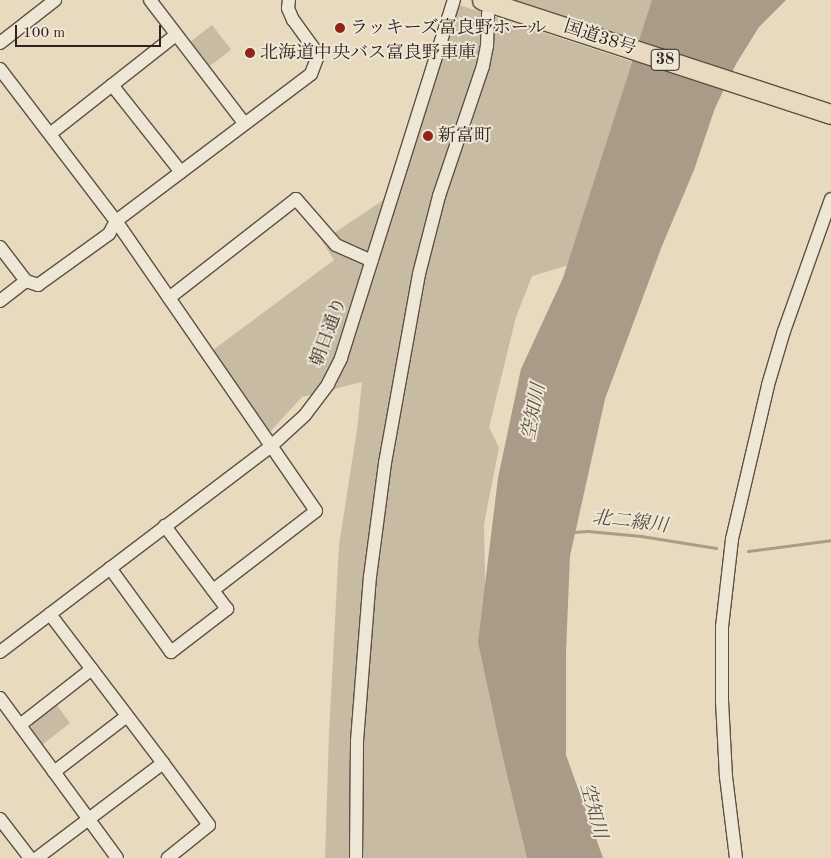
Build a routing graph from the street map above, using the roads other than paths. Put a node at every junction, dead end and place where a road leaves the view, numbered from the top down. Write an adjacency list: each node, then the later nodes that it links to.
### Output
1 (55, 0): 7 (street)
2 (150, 0): 6 (street)
3 (289, 0): 11 (street)
4 (454, 0): 17 (street, 朝日通り)
5 (491, 2): 10 (highway, 国道38号 / 38); 39 (street)
6 (176, 34): 9 (street); 11 (street)
7 (0, 43)
8 (0, 69): 12 (street)
9 (112, 85): 12 (street); 13 (street)
10 (831, 114)
11 (244, 123): 13 (street)
12 (50, 134): 15 (street)
13 (181, 172): 15 (street)
14 (831, 199): 40 (street)
15 (116, 221): 18 (street); 19 (street)
16 (0, 247): 18 (street)
17 (372, 261): 19 (street); 21 (street, 朝日通り)
18 (26, 281): 20 (street)
19 (169, 298): 21 (street)
20 (0, 301)
21 (270, 447): 22 (street, 朝日通り); 24 (street)
22 (165, 526): 23 (street, 朝日通り); 24 (street)
23 (110, 568): 24 (street); 25 (street, 朝日通り)
24 (213, 590)
25 (50, 614): 26 (street, 朝日通り); 27 (street)
26 (0, 652)
27 (92, 669): 29 (street); 30 (street)
28 (0, 698): 30 (street)
29 (128, 716): 31 (street); 32 (street)
30 (20, 725): 32 (street)
31 (163, 763): 33 (street); 38 (street)
32 (54, 772): 33 (street)
33 (88, 818): 36 (street); 37 (street)
34 (0, 819): 35 (street)
35 (30, 858)
36 (37, 858)
37 (118, 858)
38 (168, 858)
39 (356, 858)
40 (736, 858)

